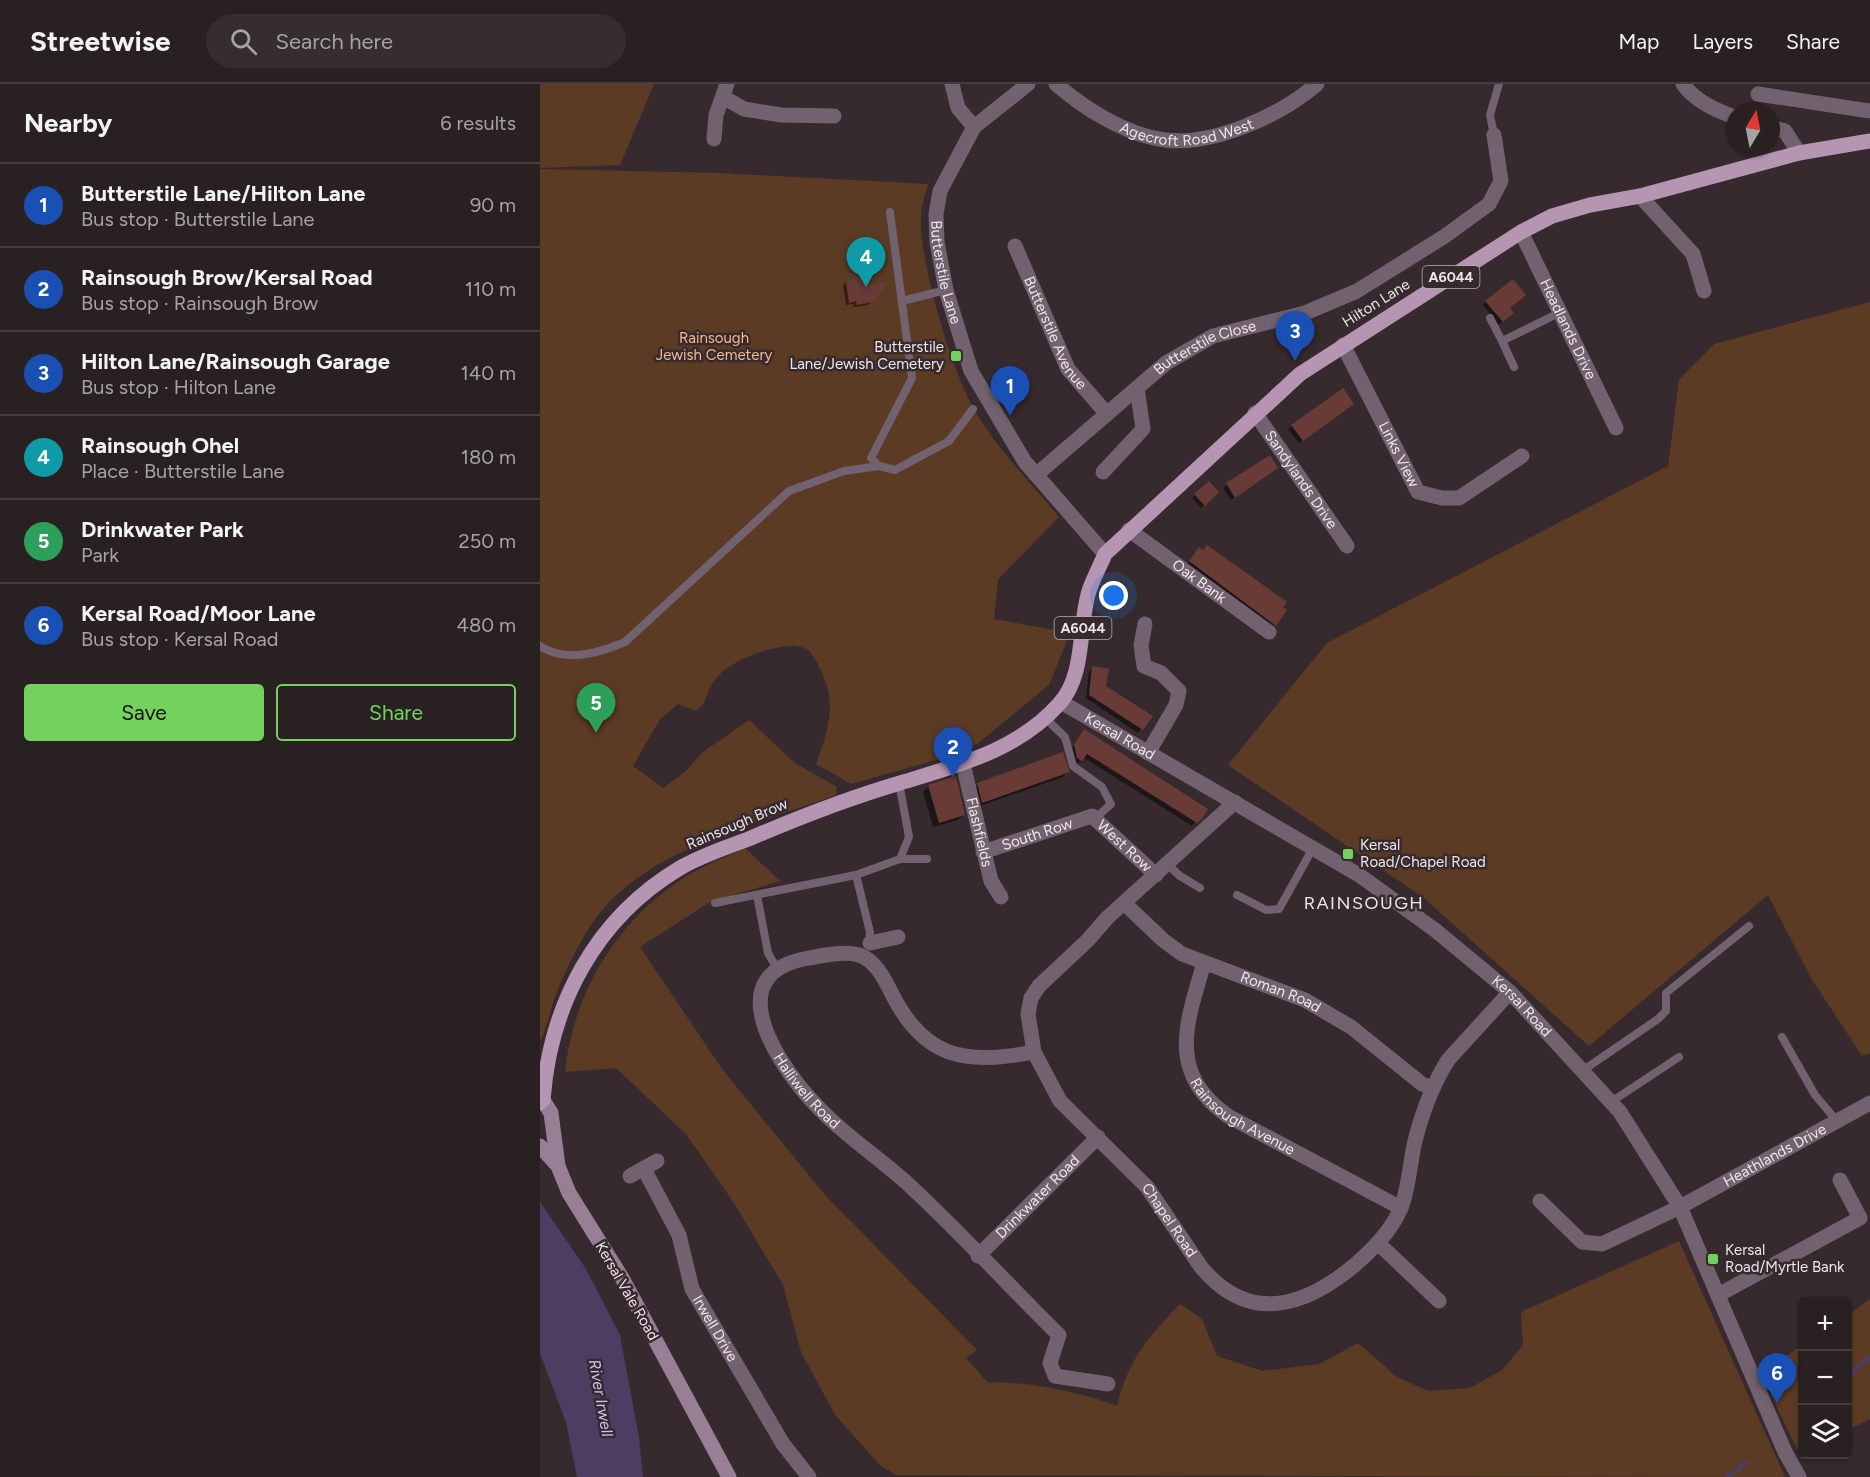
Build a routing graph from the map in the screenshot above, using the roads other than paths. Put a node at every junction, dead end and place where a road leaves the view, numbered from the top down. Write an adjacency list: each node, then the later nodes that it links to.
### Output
1 (952, 84): 12 (street)
2 (1028, 84): 12 (street, Butterstile Lane)
3 (1056, 84): 4 (street, Agecroft Road West)
4 (1317, 84)
5 (1499, 84): 14 (lane)
6 (1683, 84): 10 (street)
7 (725, 90): 11 (street); 15 (street)
8 (1758, 94): 9 (street)
9 (1870, 111)
10 (1726, 114)
11 (834, 116)
12 (974, 127): 22 (street, Butterstile Lane)
13 (1780, 130): 17 (street)
14 (1494, 135): 30 (street, Butterstile Close)
15 (714, 139)
16 (1870, 141): 17 (main road, Hilton Lane / A6044)
17 (1799, 153): 18 (main road, Hilton Lane / A6044)
18 (1640, 196): 20 (main road, Hilton Lane / A6044); 23 (street)
19 (890, 212): 24 (lane)
20 (1521, 232): 25 (street, Headlands Drive); 28 (main road, Hilton Lane / A6044)
21 (1015, 246): 33 (street, Butterstile Avenue)
22 (946, 290): 24 (lane); 38 (street, Butterstile Lane)
23 (1704, 291)
24 (902, 302): 36 (lane)
25 (1561, 312): 27 (lane); 34 (street, Headlands Drive)
26 (1490, 318): 27 (lane)
27 (1502, 341): 29 (lane)
28 (1343, 345): 32 (main road, Hilton Lane / A6044); 35 (street, Links View)
29 (1514, 367)
30 (1137, 388): 33 (street, Butterstile Close); 37 (street)
31 (973, 409): 36 (lane)
32 (1256, 413): 39 (main road, Hilton Lane / A6044); 40 (street, Sandylands Drive)
33 (1107, 414): 38 (street, Butterstile Close)
34 (1616, 428)
35 (1522, 456)
36 (879, 466): 44 (lane)
37 (1103, 472)
38 (1036, 475): 41 (street, Butterstile Lane)
39 (1129, 530): 41 (main road, Hilton Lane / A6044); 43 (street, Oak Bank)
40 (1347, 546)
41 (1105, 554): 45 (main road, Hilton Lane / A6044)
42 (1145, 624): 47 (street)
43 (1269, 632)
44 (540, 646)
45 (1061, 702): 46 (main road, Rainsough Brow); 47 (street, Kersal Road)
46 (1045, 718): 48 (main road, Rainsough Brow); 51 (lane)
47 (1148, 753): 50 (street, Kersal Road)
48 (963, 764): 49 (main road, Rainsough Brow); 53 (street, Flashfields)
49 (900, 783): 54 (lane); 75 (main road, Rainsough Brow)
50 (1234, 802): 52 (street, Kersal Road); 56 (street, Chapel Road)
51 (1092, 816): 53 (street, South Row); 56 (street, West Row)
52 (1313, 848): 60 (lane); 69 (street, Kersal Road)
53 (983, 852): 61 (street, Flashfields)
54 (900, 859): 55 (lane); 57 (lane)
55 (927, 859)
56 (1162, 870): 58 (lane); 63 (street, Chapel Road)
57 (856, 875): 59 (lane); 66 (lane)
58 (1200, 888)
59 (757, 895): 62 (lane); 68 (lane)
60 (1237, 895)
61 (1001, 897)
62 (715, 903)
63 (1124, 903): 67 (street, Roman Road); 71 (street, Chapel Road)
64 (1749, 926): 73 (lane)
65 (898, 937): 66 (street)
66 (866, 950): 68 (street); 71 (street)
67 (1204, 963): 74 (street, Roman Road); 86 (street, Rainsough Avenue)
68 (778, 970): 89 (street, Halliwell Road)
69 (1510, 992): 73 (street, Kersal Road); 74 (street, Chapel Road)
70 (1782, 1037): 78 (lane)
71 (1034, 1052): 79 (street, Chapel Road)
72 (1678, 1057): 76 (lane)
73 (1582, 1071): 76 (street, Kersal Road)
74 (1433, 1088): 86 (street, Chapel Road)
75 (541, 1100): 82 (street, Kersal Vale Road)
76 (1611, 1102): 85 (street, Kersal Road)
77 (1870, 1102): 78 (street, Heathlands Drive)
78 (1836, 1120): 85 (street, Heathlands Drive)
79 (1098, 1137): 88 (street, Chapel Road); 89 (street, Drinkwater Road)
80 (540, 1146): 82 (street)
81 (657, 1161): 94 (street, Irwell Drive)
82 (558, 1166): 93 (street, Kersal Vale Road)
83 (1840, 1180): 87 (street)
84 (1540, 1202): 85 (street, Heathlands Drive)
85 (1680, 1207): 90 (street, Kersal Road)
86 (1401, 1208): 88 (street, Chapel Road)
87 (1865, 1221): 90 (street)
88 (1379, 1245): 91 (street)
89 (978, 1256): 92 (street, Halliwell Road)
90 (1718, 1295): 95 (street, Kersal Road)
91 (1439, 1300)
92 (1108, 1384)
93 (729, 1477)
94 (809, 1477)
95 (1799, 1477)

